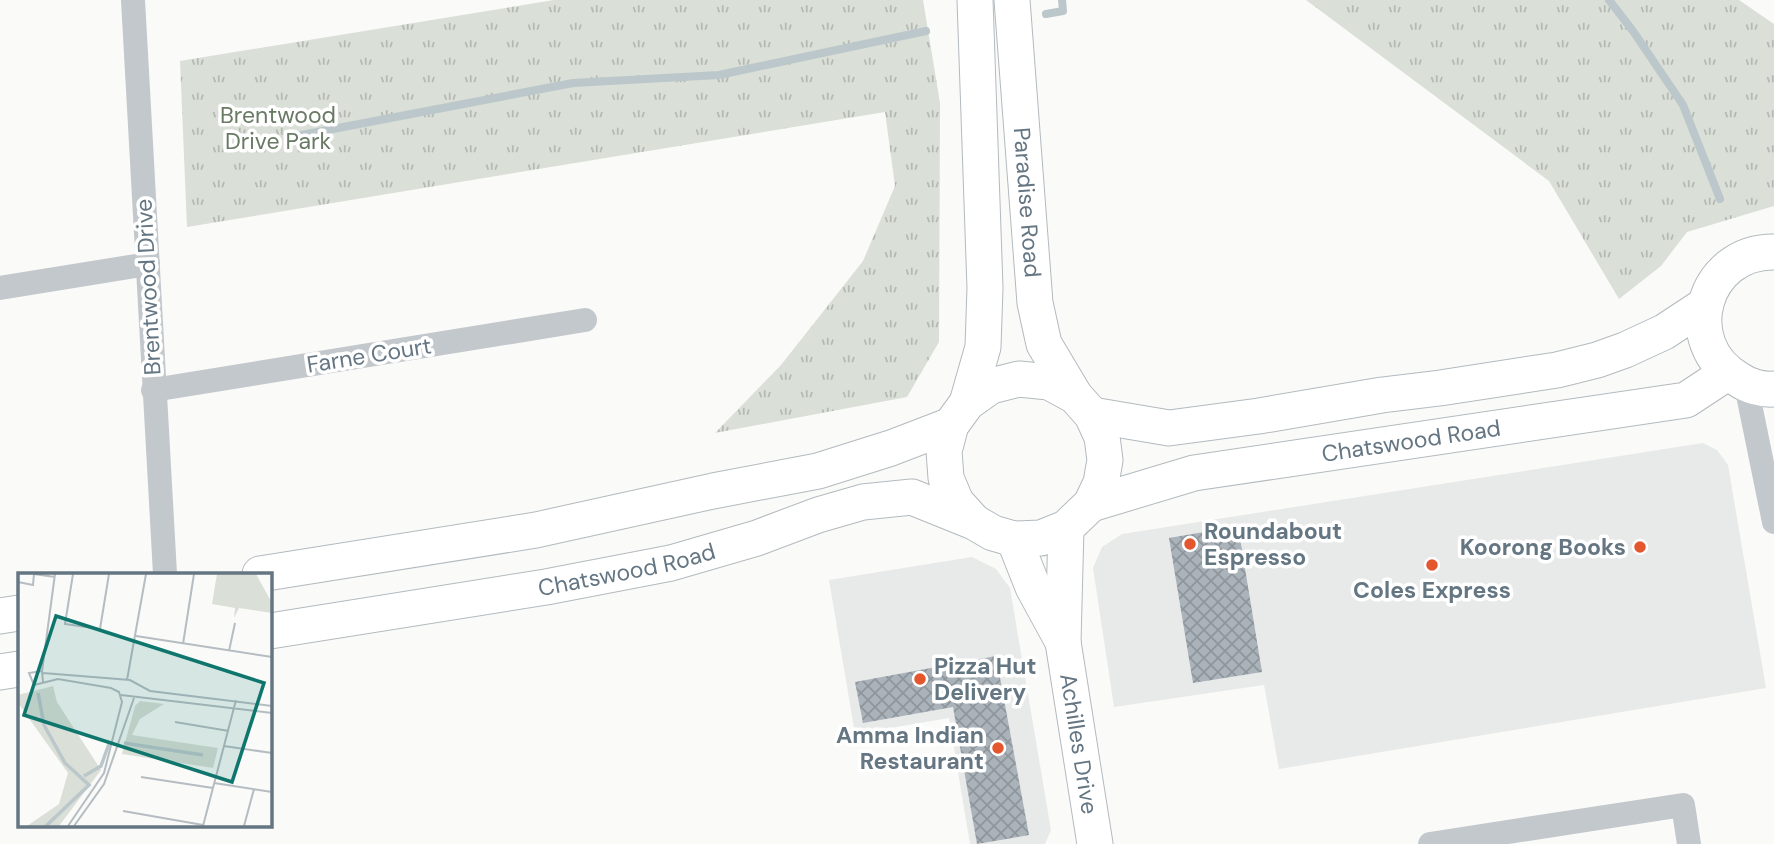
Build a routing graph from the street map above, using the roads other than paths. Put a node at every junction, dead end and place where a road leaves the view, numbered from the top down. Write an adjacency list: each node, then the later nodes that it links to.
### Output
1 (133, 0): 5 (street, Brentwood Drive)
2 (975, 0): 12 (main road, Paradise Road)
3 (1013, 0): 11 (main road, Paradise Road)
4 (1774, 252): 7 (main road)
5 (148, 264): 6 (street); 10 (street, Brentwood Drive)
6 (0, 288)
7 (1705, 305): 9 (main road); 11 (main road, Chatswood Road)
8 (585, 320): 10 (street, Farne Court)
9 (1749, 382): 13 (main road, Chatswood Road); 15 (street)
10 (153, 390): 18 (street, Brentwood Drive)
11 (1083, 406): 12 (main road, Chatswood Road); 13 (main road, Chatswood Road)
12 (959, 414): 14 (main road, Chatswood Road); 19 (main road, Chatswood Road)
13 (1091, 504): 16 (main road, Chatswood Road)
14 (974, 522): 17 (main road, Chatswood Road); 22 (main road, Chatswood Road)
15 (1774, 522)
16 (1066, 528): 17 (main road, Chatswood Road); 23 (main road, Achilles Drive)
17 (1014, 539): 23 (main road, Achilles Drive)
18 (164, 573)
19 (271, 573)
20 (18, 613): 21 (main road)
21 (0, 616)
22 (271, 631)
23 (1063, 642): 26 (main road, Achilles Drive)
24 (18, 669): 25 (main road)
25 (0, 672)
26 (1094, 844)
27 (1430, 844): 28 (street)
28 (1689, 844)

